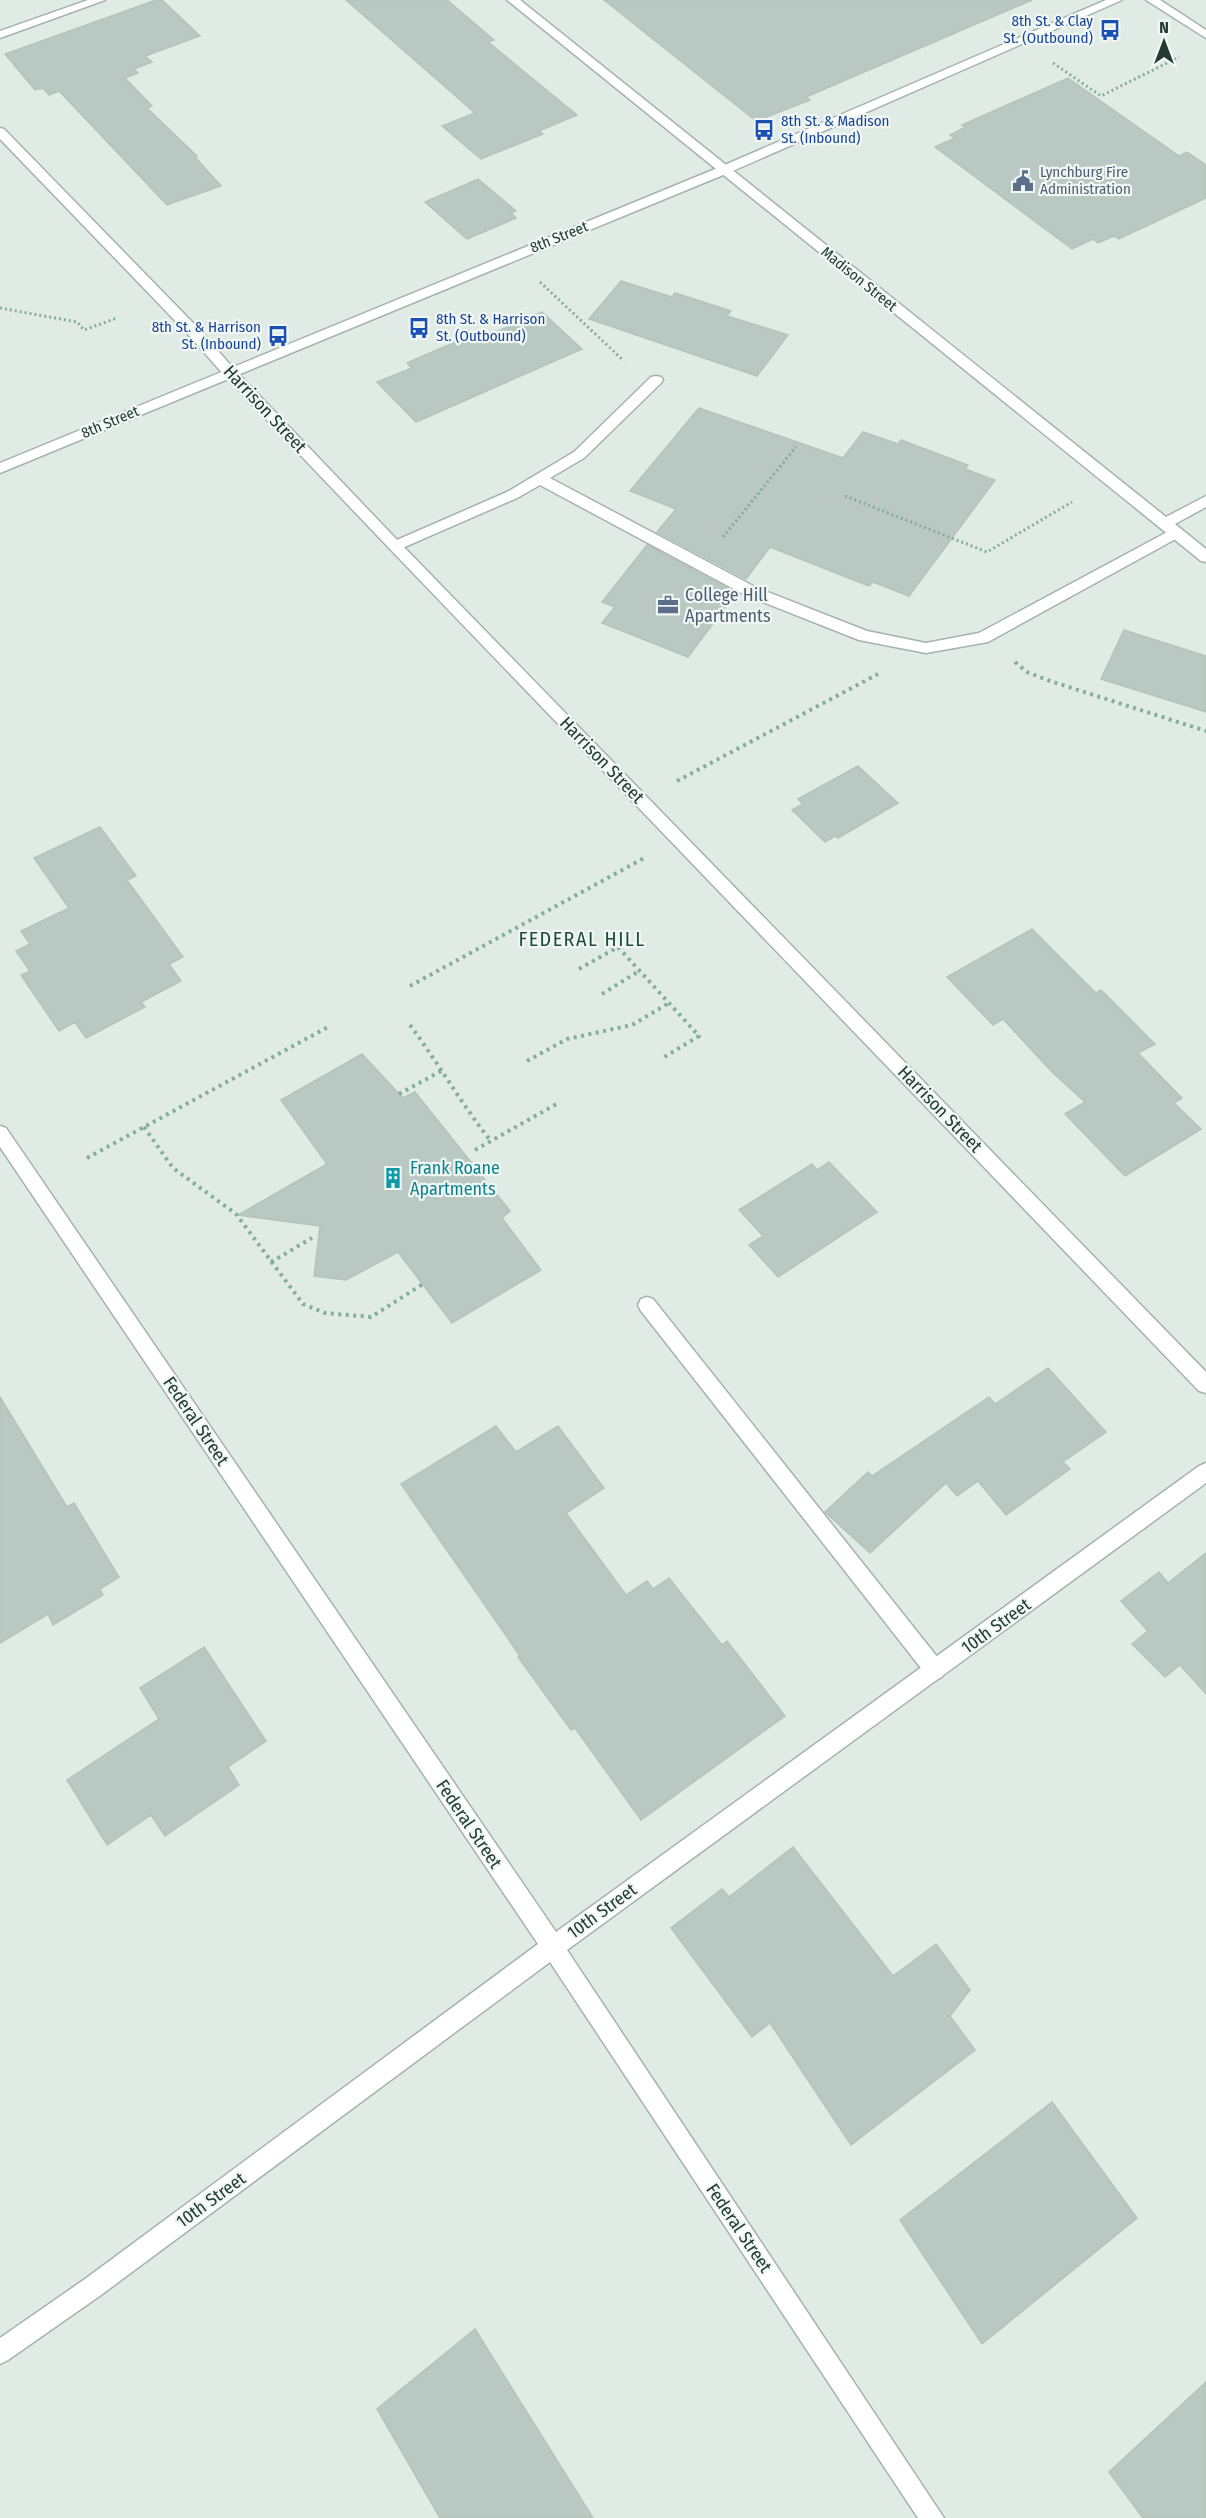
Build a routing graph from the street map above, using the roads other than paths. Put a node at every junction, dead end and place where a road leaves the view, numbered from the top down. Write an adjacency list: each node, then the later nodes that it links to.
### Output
1 (99, 0): 6 (street)
2 (513, 0): 8 (street, Madison Street)
3 (1116, 0): 8 (street, 8th Street)
4 (1152, 0): 5 (street)
5 (1206, 34)
6 (0, 35)
7 (0, 132): 9 (street, Harrison Street)
8 (724, 170): 9 (street, 8th Street); 14 (street, Madison Street)
9 (230, 372): 11 (street, 8th Street); 15 (street, Harrison Street)
10 (656, 380): 12 (street)
11 (0, 468)
12 (540, 479): 14 (street); 15 (street)
13 (1206, 501): 14 (street)
14 (1170, 528): 16 (street, Madison Street)
15 (395, 546): 20 (street, Harrison Street)
16 (1206, 557)
17 (0, 1133): 18 (street, Federal Street)
18 (8, 1160): 23 (street, Federal Street)
19 (647, 1305): 22 (street)
20 (1206, 1385)
21 (1206, 1472): 22 (street, 10th Street)
22 (934, 1670): 23 (street, 10th Street)
23 (553, 1947): 24 (street, 10th Street); 25 (street, Federal Street)
24 (0, 2352)
25 (932, 2518)

